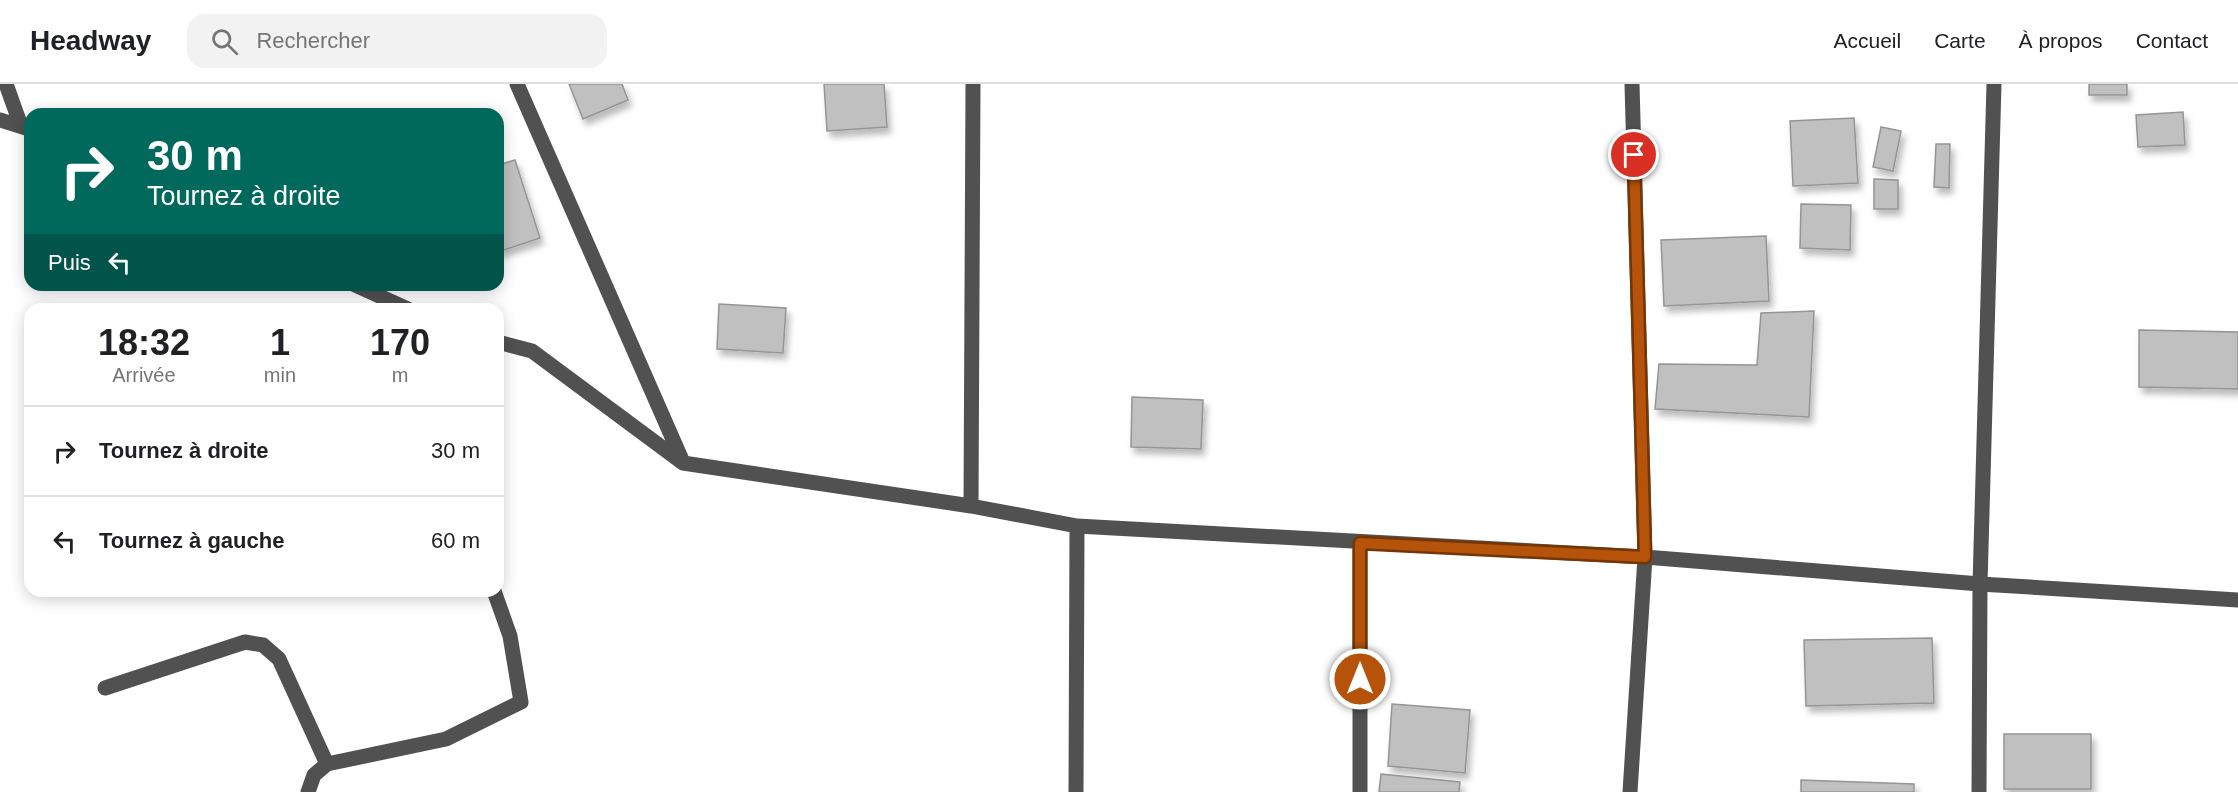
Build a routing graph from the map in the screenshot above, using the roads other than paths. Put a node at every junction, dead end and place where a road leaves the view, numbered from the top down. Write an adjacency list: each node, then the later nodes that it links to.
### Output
1 (6, 84): 7 (street)
2 (517, 84): 12 (street)
3 (974, 84): 13 (street)
4 (1632, 84): 16 (street)
5 (1994, 84): 17 (street)
6 (0, 120): 8 (street)
7 (24, 124)
8 (24, 127)
9 (369, 291): 10 (street)
10 (395, 303)
11 (504, 344): 12 (street)
12 (683, 463): 13 (street)
13 (971, 506): 14 (street)
14 (1077, 526): 15 (street); 23 (street)
15 (1360, 543): 16 (street); 24 (street)
16 (1645, 557): 17 (street); 25 (street)
17 (1980, 584): 19 (street); 26 (street)
18 (496, 597): 21 (street)
19 (2238, 600)
20 (105, 688): 21 (street)
21 (327, 764): 22 (street)
22 (308, 792)
23 (1076, 792)
24 (1360, 792)
25 (1630, 792)
26 (1979, 792)

